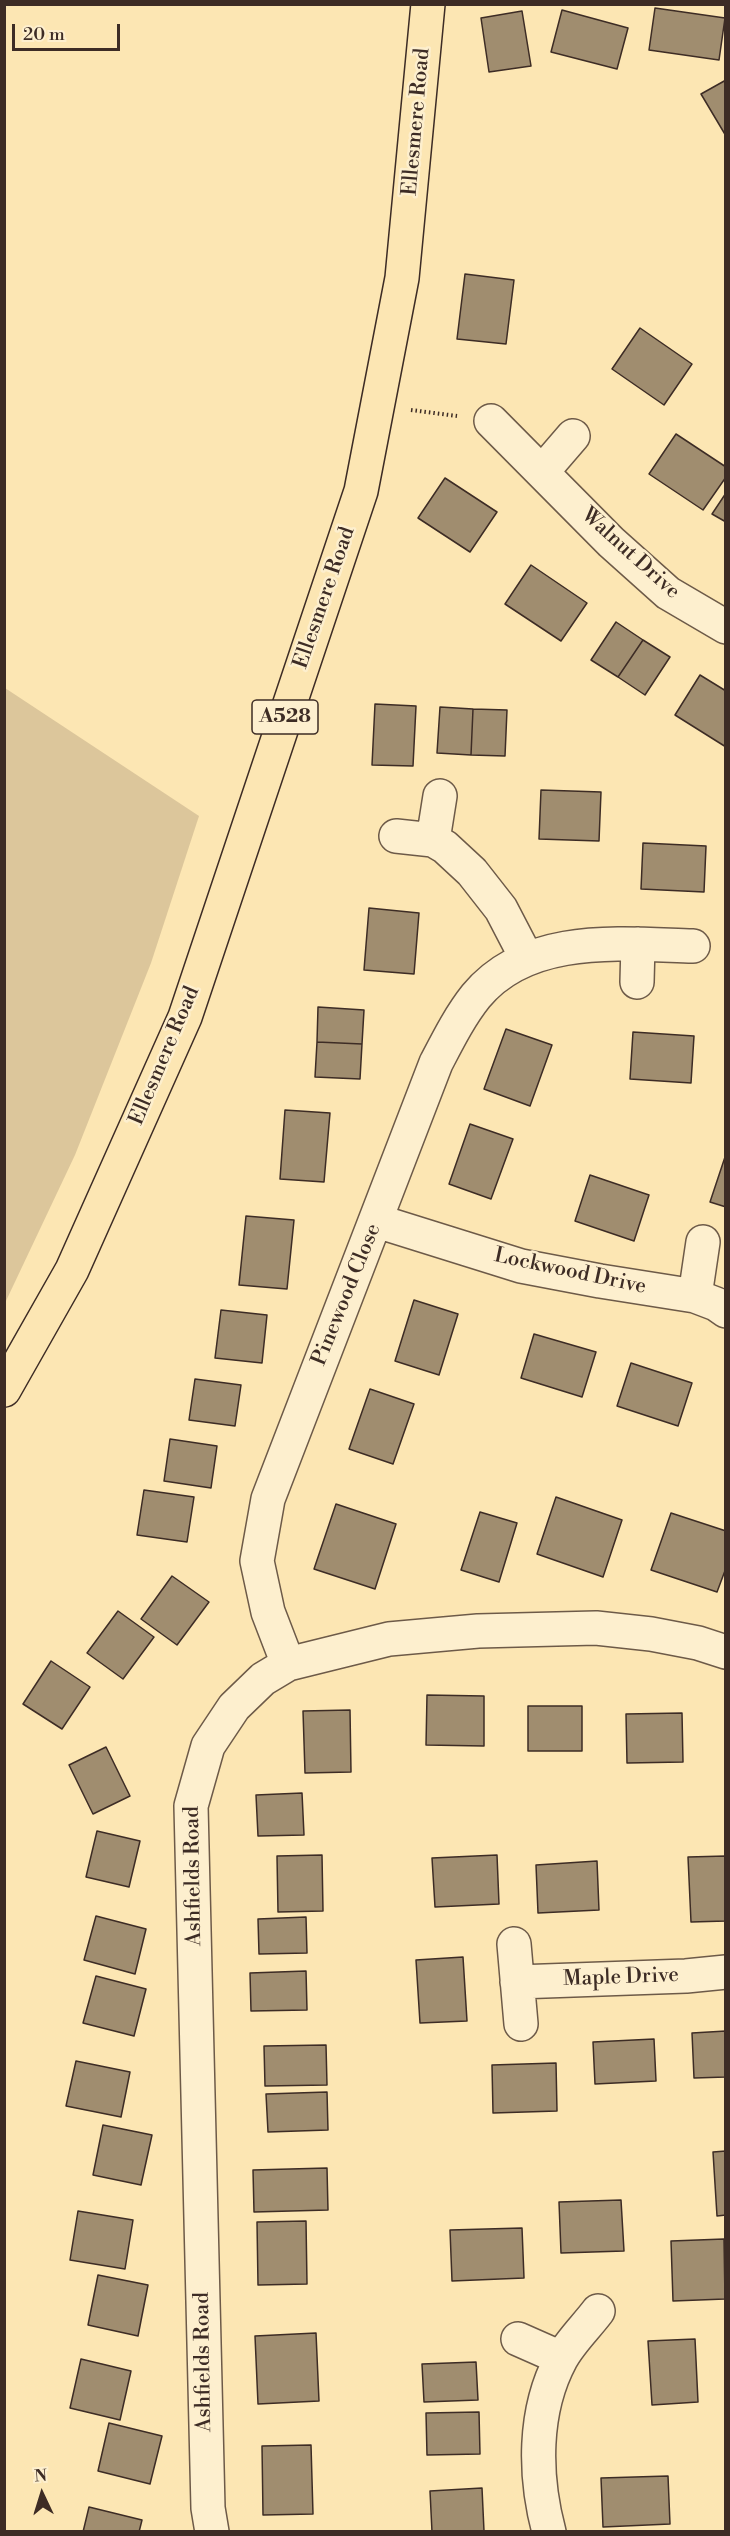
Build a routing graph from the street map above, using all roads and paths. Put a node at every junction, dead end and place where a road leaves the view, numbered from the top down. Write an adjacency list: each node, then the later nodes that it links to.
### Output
1 (428, 4): 2 (main road, Ellesmere Road / A528)
2 (378, 405): 3 (path); 18 (main road, Ellesmere Road / A528)
3 (491, 421): 5 (street, Walnut Drive)
4 (573, 436): 5 (street)
5 (542, 472): 6 (street, Walnut Drive)
6 (726, 627)
7 (440, 796): 9 (street)
8 (396, 836): 9 (street)
9 (433, 840): 12 (street)
10 (638, 944): 11 (street, Pinewood Close); 12 (street, Pinewood Close); 13 (street)
11 (693, 946)
12 (527, 959): 14 (street, Pinewood Close)
13 (637, 982)
14 (377, 1221): 16 (street, Lockwood Drive); 20 (street, Pinewood Close)
15 (703, 1242): 16 (street)
16 (695, 1296): 17 (street, Lockwood Drive)
17 (726, 1311)
18 (4, 1390)
19 (726, 1652): 20 (street, Ashfields Road)
20 (288, 1664): 28 (street, Ashfields Road)
21 (514, 1944): 23 (street)
22 (726, 1972): 23 (street, Maple Drive)
23 (517, 1982): 24 (street)
24 (521, 2024)
25 (597, 2311): 27 (street)
26 (518, 2339): 27 (street)
27 (561, 2358): 29 (street)
28 (212, 2532)
29 (549, 2532)

